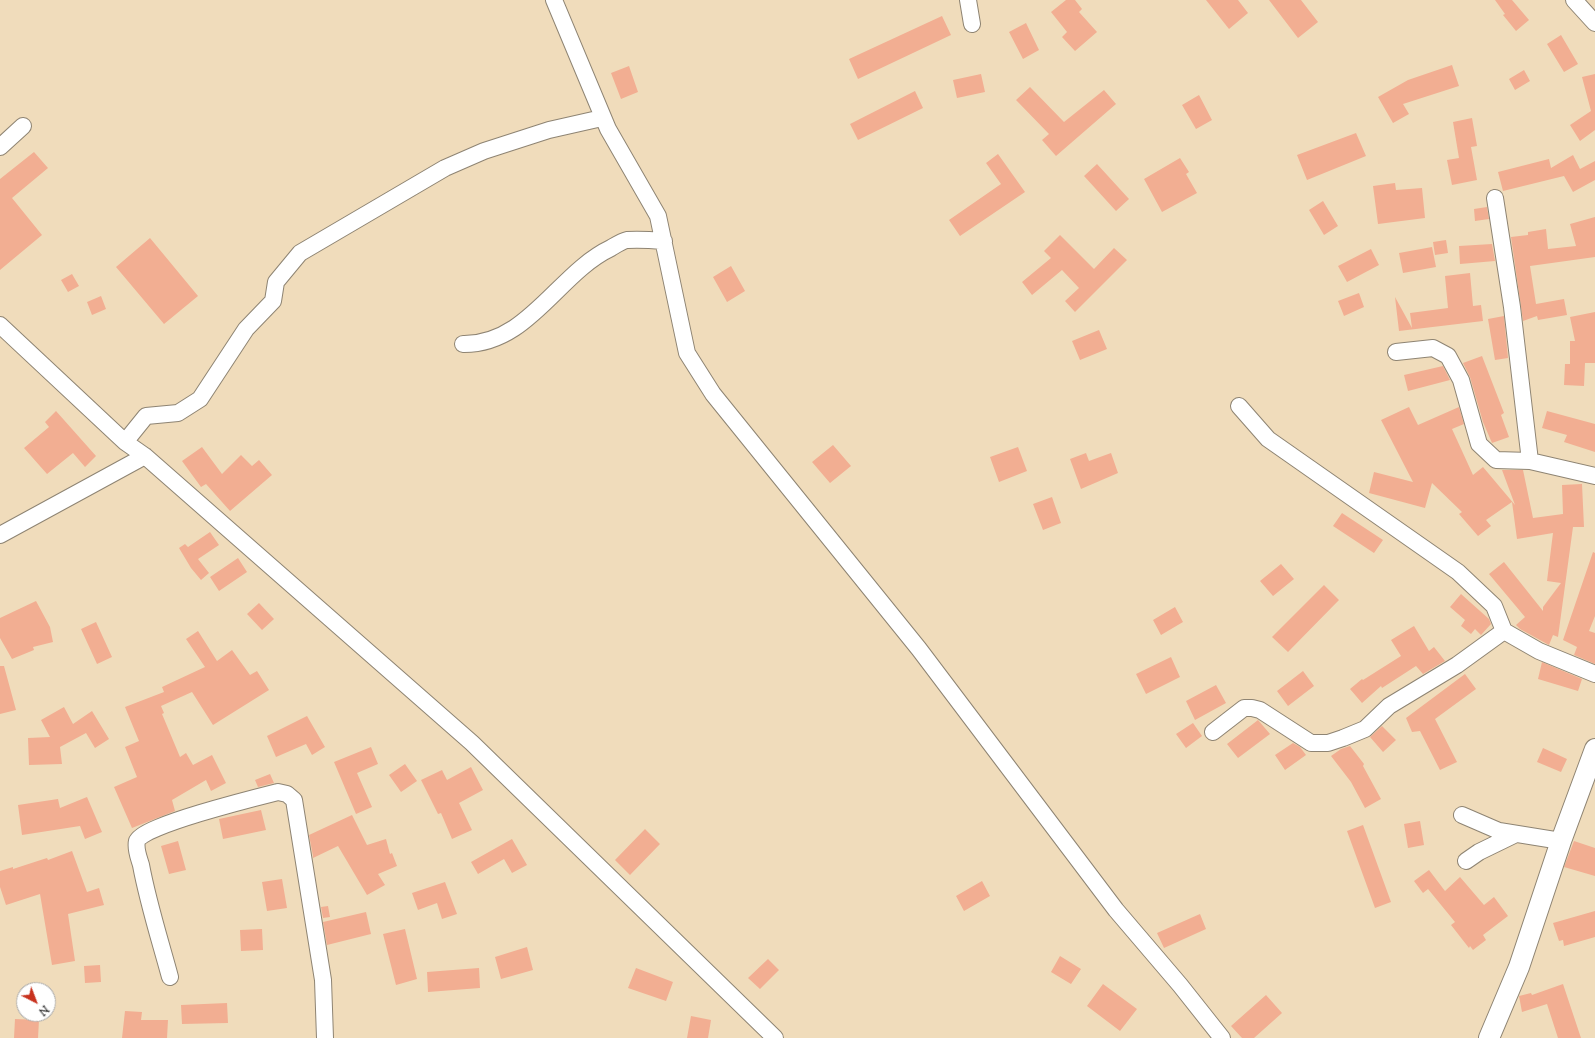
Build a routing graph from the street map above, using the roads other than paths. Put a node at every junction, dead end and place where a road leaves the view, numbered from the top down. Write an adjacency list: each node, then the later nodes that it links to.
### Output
1 (554, 0): 6 (street)
2 (968, 0): 5 (street)
3 (1574, 0): 4 (street)
4 (1595, 23)
5 (972, 24)
6 (602, 118): 10 (street); 15 (street)
7 (22, 126): 8 (street)
8 (0, 148)
9 (1495, 198): 17 (street)
10 (664, 240): 12 (street); 31 (street)
11 (0, 325): 15 (street)
12 (463, 344)
13 (1396, 352): 17 (street)
14 (1239, 406): 20 (street)
15 (125, 442): 16 (street)
16 (145, 456): 19 (street); 30 (street)
17 (1530, 461): 18 (street)
18 (1595, 476)
19 (0, 535)
20 (1504, 631): 21 (street); 22 (street)
21 (1595, 674)
22 (1213, 732)
23 (1595, 749): 26 (street)
24 (1462, 815): 25 (street)
25 (1518, 833): 26 (street); 27 (street)
26 (1561, 841): 32 (street)
27 (1466, 861)
28 (170, 977): 29 (street)
29 (325, 1038)
30 (775, 1038)
31 (1222, 1038)
32 (1489, 1038)

